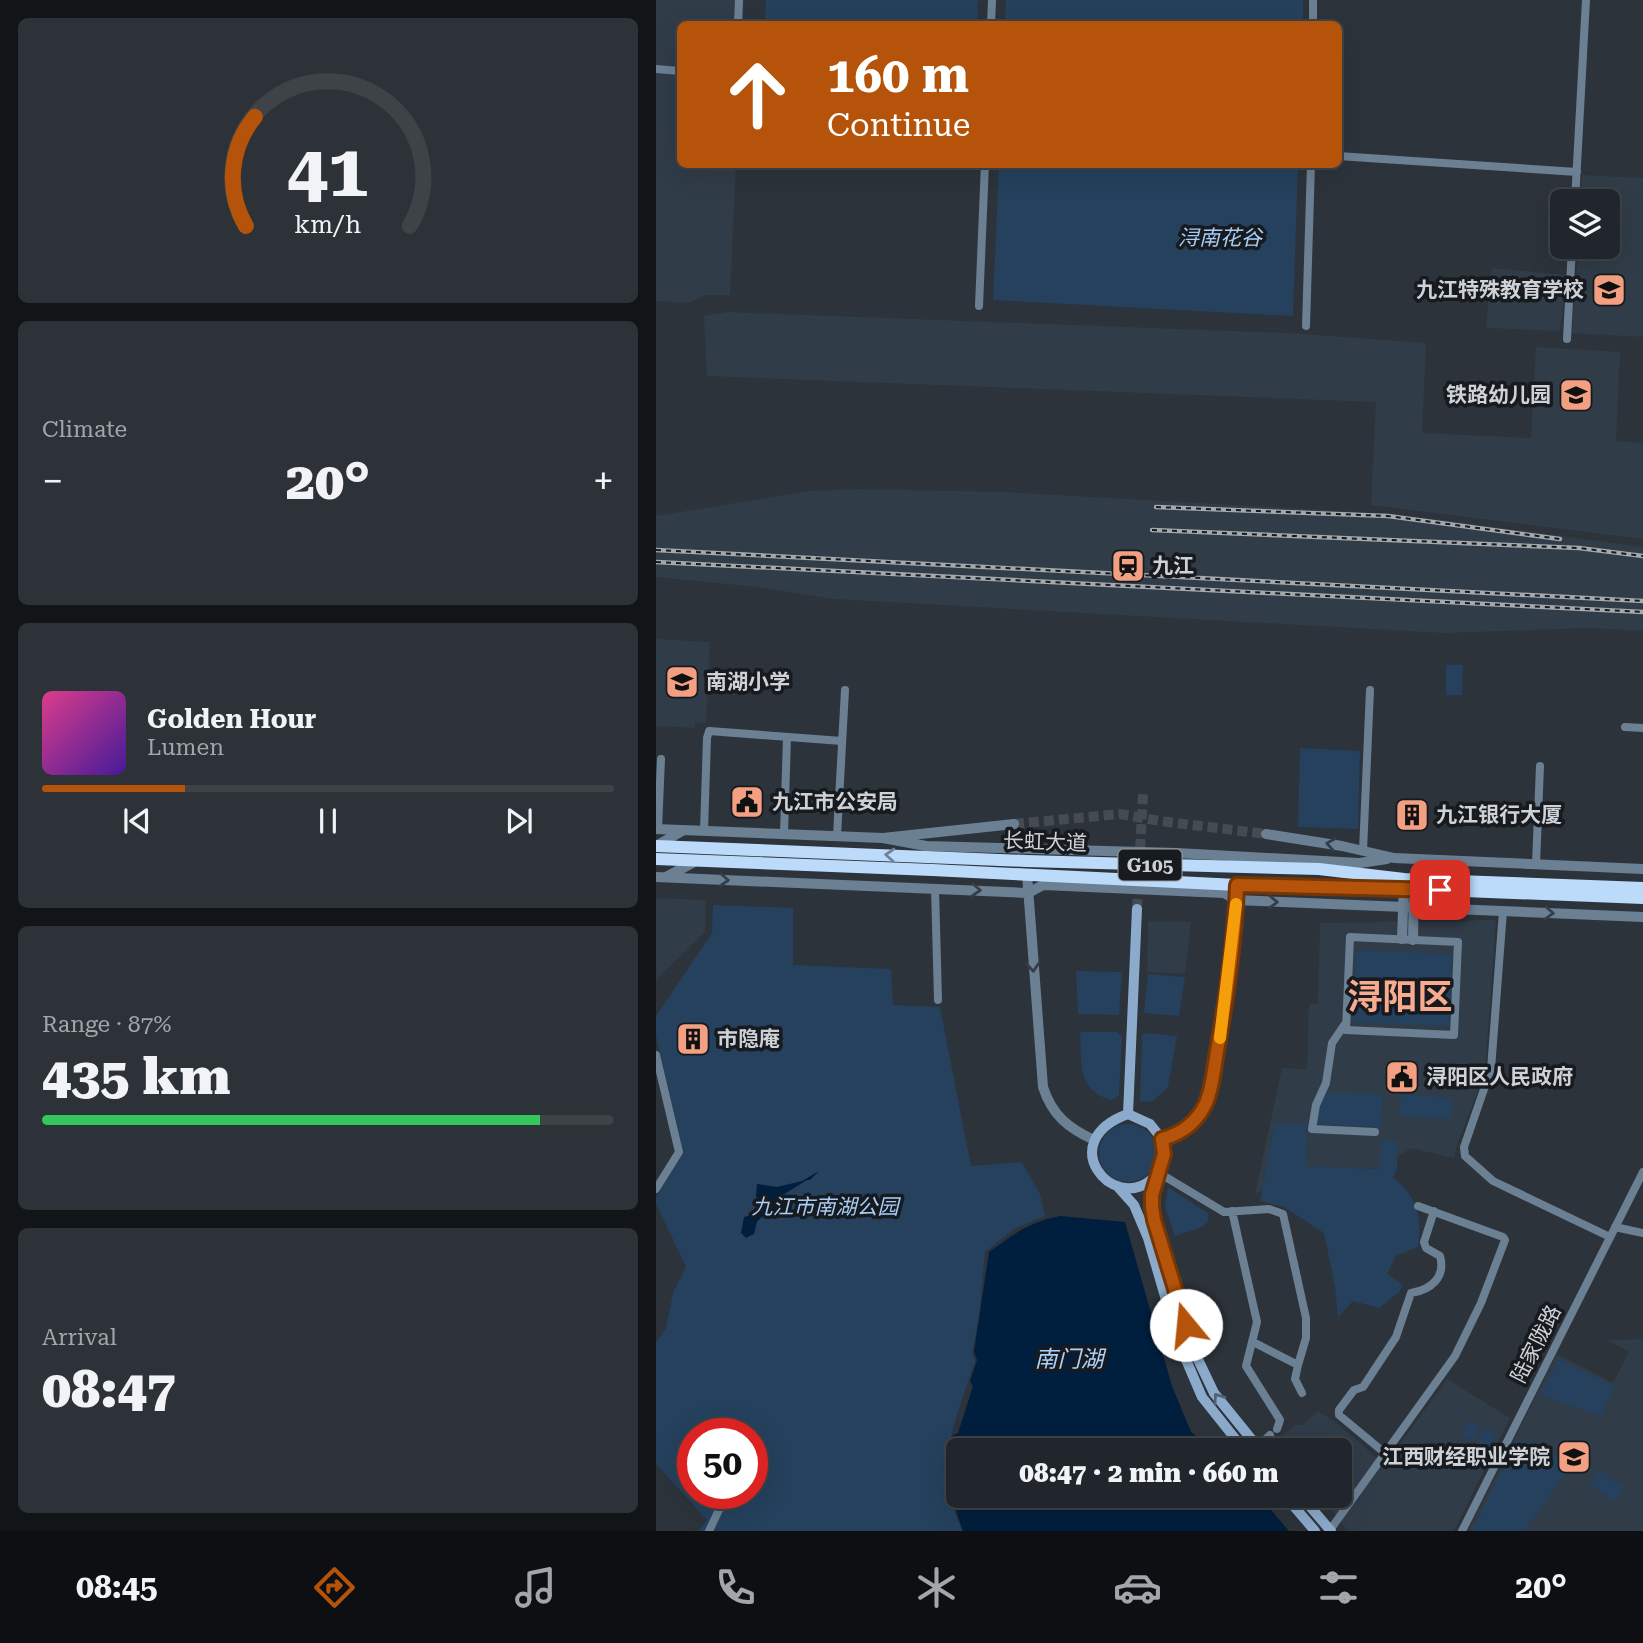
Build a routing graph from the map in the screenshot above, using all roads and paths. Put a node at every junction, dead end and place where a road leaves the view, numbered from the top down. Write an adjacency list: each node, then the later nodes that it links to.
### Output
1 (739, 0): 5 (street)
2 (992, 0): 6 (street)
3 (1313, 0): 7 (street)
4 (1586, 0): 13 (street)
5 (738, 21)
6 (991, 21)
7 (1313, 21)
8 (656, 69): 9 (street)
9 (677, 71)
10 (1342, 156): 13 (street)
11 (985, 168): 16 (street)
12 (1311, 168): 17 (street)
13 (1577, 172): 14 (street)
14 (1576, 189)
15 (1571, 259): 18 (street)
16 (979, 306)
17 (1306, 326)
18 (1567, 339)
19 (845, 690): 24 (street)
20 (1370, 690): 36 (street)
21 (1625, 727): 22 (street)
22 (1643, 728)
23 (787, 737): 24 (street); 30 (street); 31 (street)
24 (842, 741): 33 (street)
25 (661, 759): 28 (street)
26 (1540, 766): 42 (street)
27 (1014, 824): 34 (street)
28 (657, 829): 29 (street)
29 (685, 830): 30 (street); 35 (street)
30 (704, 831): 31 (street)
31 (787, 834): 33 (street); 37 (street)
32 (1266, 834): 36 (street, one-way to 32)
33 (837, 836): 34 (street)
34 (883, 838): 41 (street)
35 (656, 846): 37 (highway, 长虹大道 / G105)
36 (1363, 851): 38 (street)
37 (819, 852): 43 (highway, 长虹大道 / G105, one-way to 37)
38 (1394, 858): 41 (street); 42 (street)
39 (656, 859): 40 (highway, 长虹大道 / G105)
40 (697, 861): 45 (highway, 长虹大道 / G105); 46 (street)
41 (1359, 863): 43 (street)
42 (1536, 864): 44 (street)
43 (1319, 869): 47 (highway, 长虹大道 / G105)
44 (1643, 869)
45 (1027, 874): 48 (highway, 长虹大道 / G105); 51 (street)
46 (661, 877): 49 (street, one-way to 49)
47 (1409, 884): 48 (highway, 长虹大道 / G105); 50 (highway, 长虹大道 / G105); 52 (highway, 长虹大道 / G105); 54 (street)
48 (1237, 885): 53 (street)
49 (935, 888): 51 (street, one-way to 51); 60 (street)
50 (1643, 888)
51 (1028, 893): 53 (street); 66 (street, one-way to 66)
52 (1643, 898)
53 (1236, 901): 54 (street, one-way to 54); 65 (street)
54 (1409, 907): 56 (street); 58 (street); 59 (street)
55 (1137, 909): 63 (main road)
56 (1503, 911): 57 (street, one-way to 57); 76 (street)
57 (1643, 917)
58 (1402, 939): 59 (street); 61 (street)
59 (1413, 940): 61 (street)
60 (938, 1000)
61 (1347, 1022): 64 (street)
62 (656, 1055): 70 (street)
63 (1128, 1114): 65 (main road); 66 (main road)
64 (1375, 1132)
65 (1162, 1139): 67 (main road)
66 (1094, 1140): 69 (main road)
67 (1160, 1169): 69 (main road); 72 (street); 81 (main road, one-way to 67)
68 (1643, 1172): 74 (street, 陆家陇路)
69 (1117, 1186): 80 (main road)
70 (656, 1189)
71 (1418, 1206): 73 (street)
72 (1232, 1211): 77 (street); 78 (street)
73 (1434, 1212): 83 (street); 83 (street)
74 (1615, 1227): 75 (street); 76 (street, 陆家陇路)
75 (1643, 1233)
76 (1610, 1237): 90 (street, 陆家陇路)
77 (1253, 1342): 78 (street); 82 (street)
78 (1298, 1365): 79 (street)
79 (1302, 1393)
80 (1235, 1438)
81 (1250, 1438)
82 (1268, 1438)
83 (1386, 1454): 89 (street)
84 (1295, 1508): 88 (main road)
85 (1311, 1508): 89 (main road)
86 (719, 1509): 87 (street)
87 (709, 1531)
88 (1315, 1531)
89 (1331, 1531)
90 (1462, 1531)

